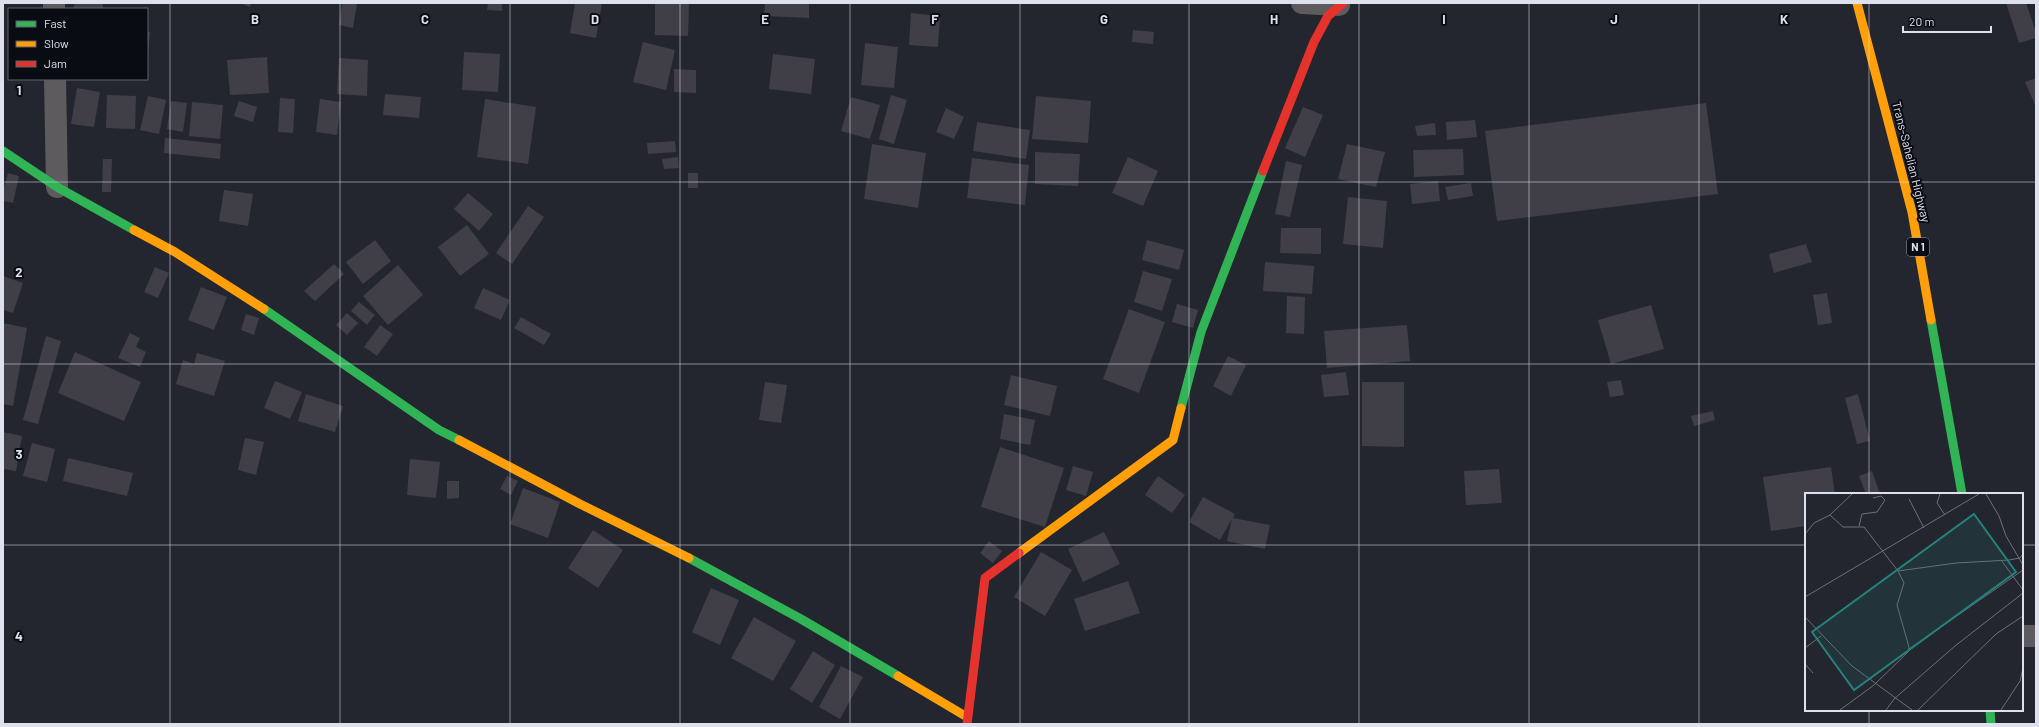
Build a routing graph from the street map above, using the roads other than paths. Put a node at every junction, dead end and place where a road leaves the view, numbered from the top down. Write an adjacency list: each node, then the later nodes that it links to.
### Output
1 (1302, 3): 3 (street)
2 (1858, 3): 7 (main road, Trans-Sahelian Highway / N 1)
3 (1341, 4): 11 (main road)
4 (55, 80): 6 (street)
5 (3, 151): 6 (main road)
6 (57, 187): 11 (main road)
7 (1962, 493)
8 (2023, 636): 9 (street)
9 (2036, 636)
10 (1990, 711): 12 (main road)
11 (967, 721)
12 (1991, 724)

